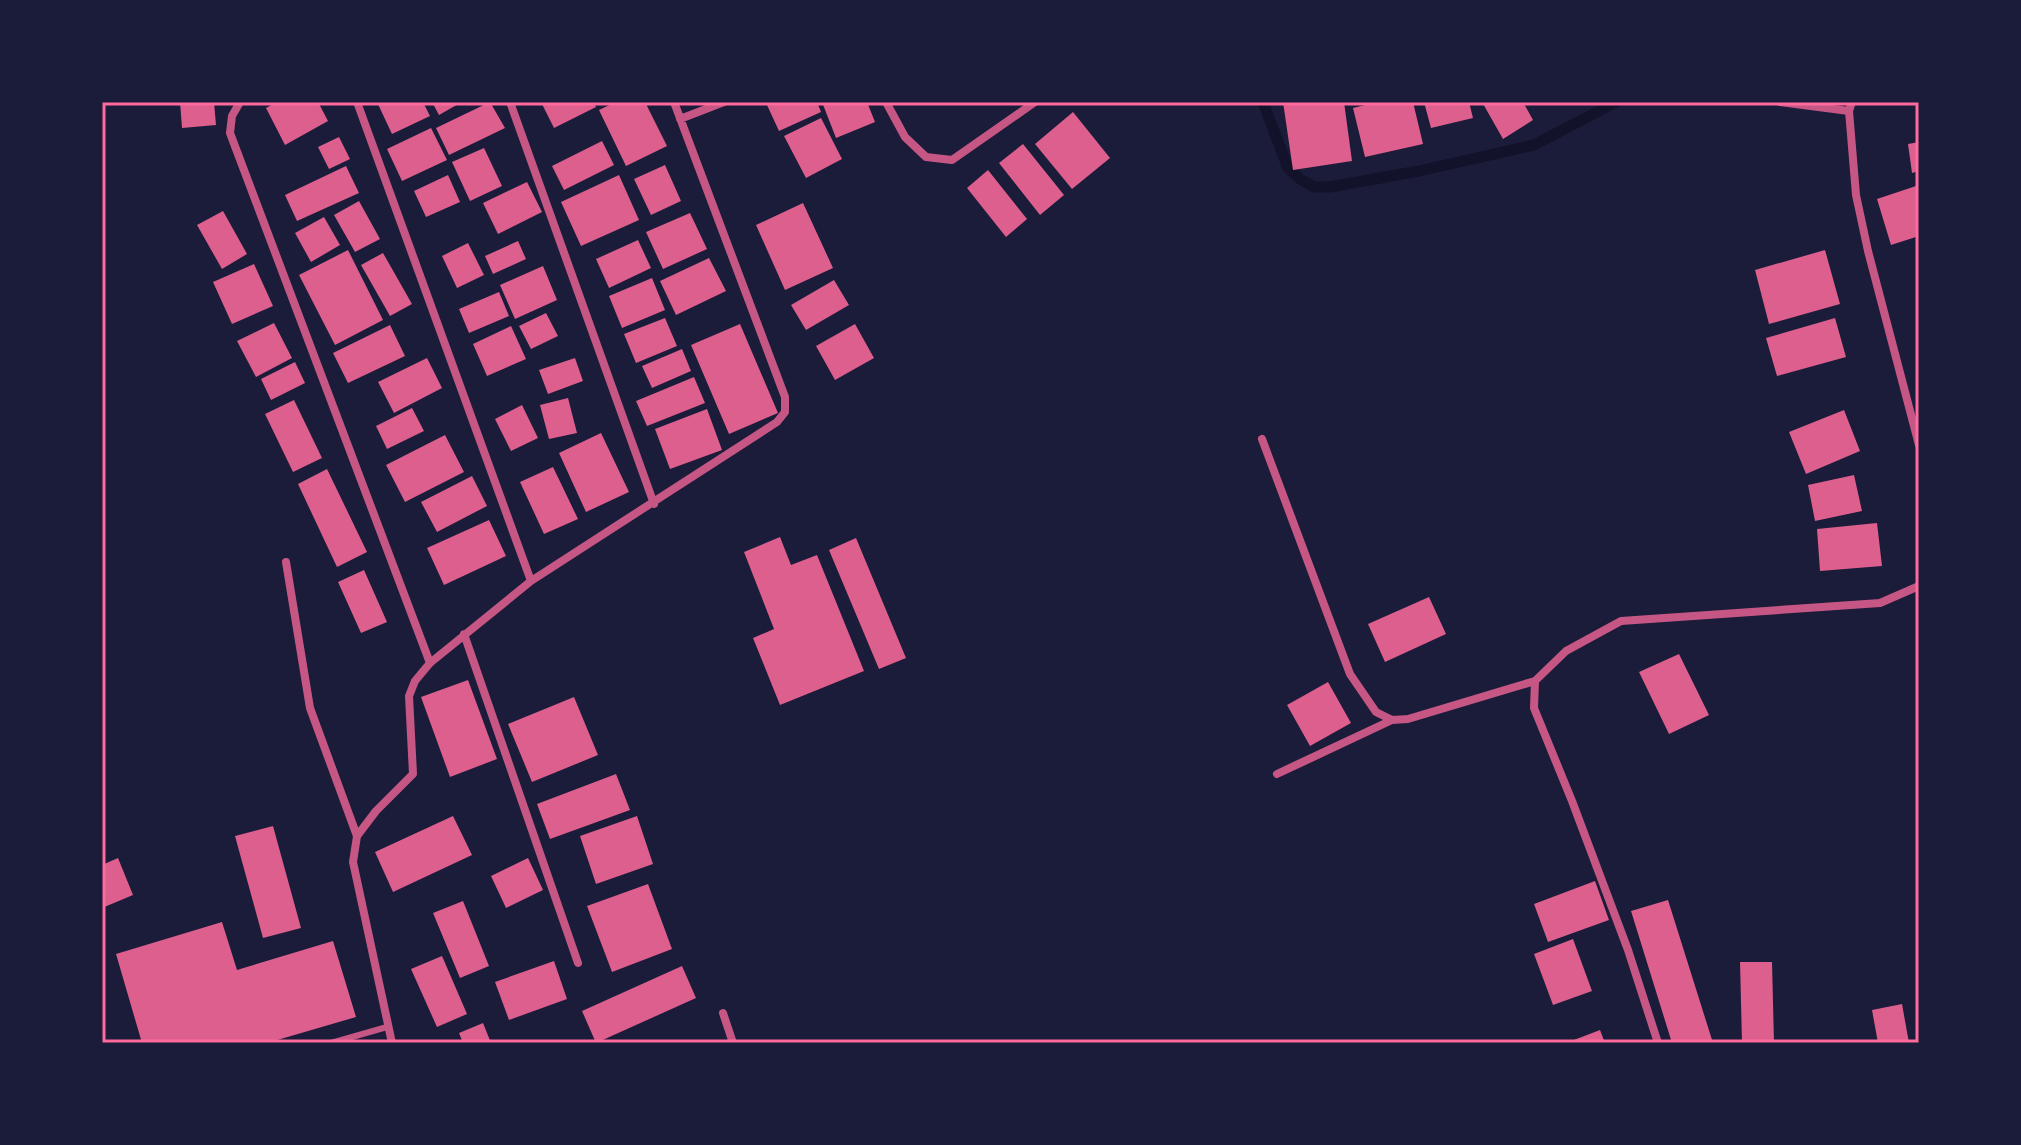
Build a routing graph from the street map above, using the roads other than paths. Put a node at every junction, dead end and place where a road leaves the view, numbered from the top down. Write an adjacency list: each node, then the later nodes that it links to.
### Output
1 (240, 102): 18 (street)
2 (357, 102): 15 (street)
3 (510, 102): 13 (street)
4 (674, 102): 10 (street)
5 (724, 102): 10 (street)
6 (886, 102): 7 (street)
7 (1035, 102)
8 (1780, 102): 9 (street)
9 (1850, 107): 12 (street)
10 (680, 119): 13 (street)
11 (1262, 439): 20 (street)
12 (1919, 445)
13 (654, 504): 15 (street)
14 (286, 562): 22 (street)
15 (531, 581): 17 (street)
16 (1919, 586): 19 (street)
17 (464, 634): 18 (street); 23 (street)
18 (430, 663): 22 (street)
19 (1535, 681): 20 (street); 29 (street)
20 (1392, 720): 21 (street)
21 (1277, 774)
22 (357, 836): 25 (street)
23 (578, 963)
24 (723, 1013): 28 (street)
25 (387, 1027): 26 (lane); 27 (street)
26 (331, 1043)
27 (392, 1043)
28 (733, 1043)
29 (1658, 1043)

